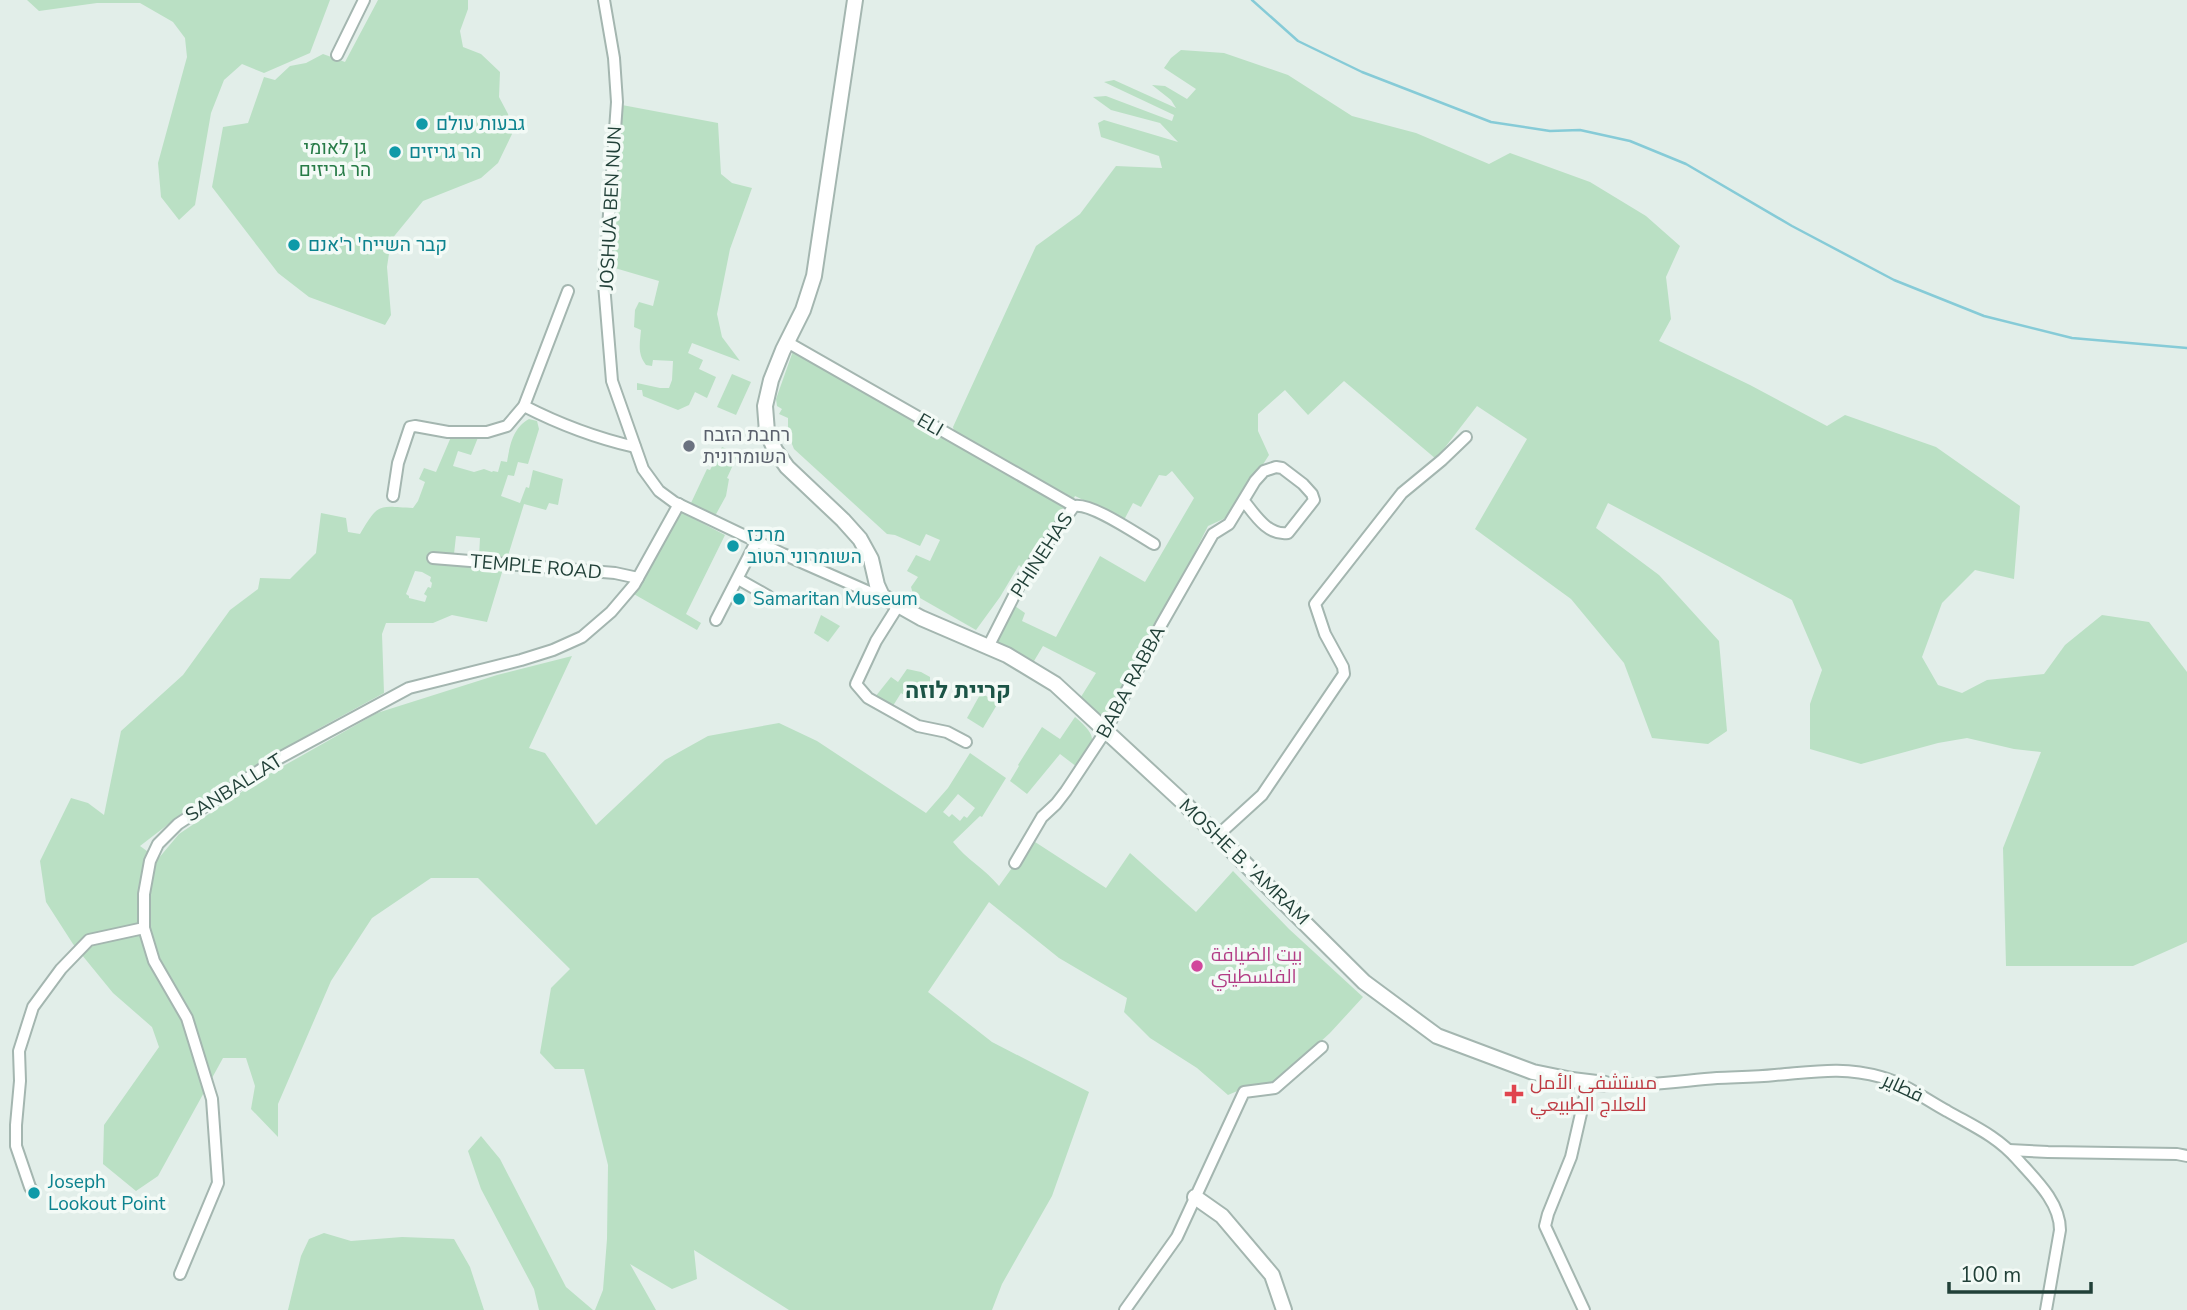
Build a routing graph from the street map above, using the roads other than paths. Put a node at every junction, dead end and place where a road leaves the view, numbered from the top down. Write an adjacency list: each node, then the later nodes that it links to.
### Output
1 (364, 0): 4 (street)
2 (604, 0): 9 (street, JOSHUA BEN NUN)
3 (855, 0): 6 (street)
4 (337, 55)
5 (568, 291): 7 (street)
6 (787, 342): 13 (street, ELI); 20 (street)
7 (524, 406): 9 (street); 10 (street)
8 (1466, 437): 25 (street)
9 (635, 447): 12 (street, JOSHUA BEN NUN)
10 (393, 496)
11 (1244, 501): 11 (street, BABA RABBA); 23 (street, BABA RABBA)
12 (679, 504): 14 (street, JOSHUA BEN NUN); 17 (street, SANBALLAT)
13 (1074, 506): 15 (street, PHINEHAS); 22 (street, PHINEHAS)
14 (756, 542): 18 (street); 20 (street, JOSHUA BEN NUN)
15 (1154, 544)
16 (433, 558): 17 (street, TEMPLE ROAD)
17 (638, 578): 27 (street, SANBALLAT)
18 (738, 579): 19 (street); 21 (street)
19 (768, 596)
20 (892, 602): 22 (street, MOSHE B. 'AMRAM); 24 (street)
21 (716, 620)
22 (988, 647): 23 (street, MOSHE B. 'AMRAM)
23 (1105, 732): 25 (street, MOSHE B. 'AMRAM); 26 (street, BABA RABBA)
24 (965, 742)
25 (1217, 836): 29 (street, MOSHE B. 'AMRAM)
26 (1015, 863)
27 (144, 928): 33 (street); 35 (street, SANBALLAT)
28 (1322, 1047): 34 (street)
29 (1588, 1083): 30 (street, MOSHE B. 'AMRAM); 38 (street)
30 (1605, 1084): 31 (street, فطاير)
31 (2008, 1150): 32 (street); 39 (street, فطاير)
32 (2187, 1156)
33 (34, 1193)
34 (1195, 1197): 36 (street); 37 (street)
35 (180, 1274)
36 (1125, 1310)
37 (1284, 1310)
38 (1584, 1310)
39 (2046, 1310)

